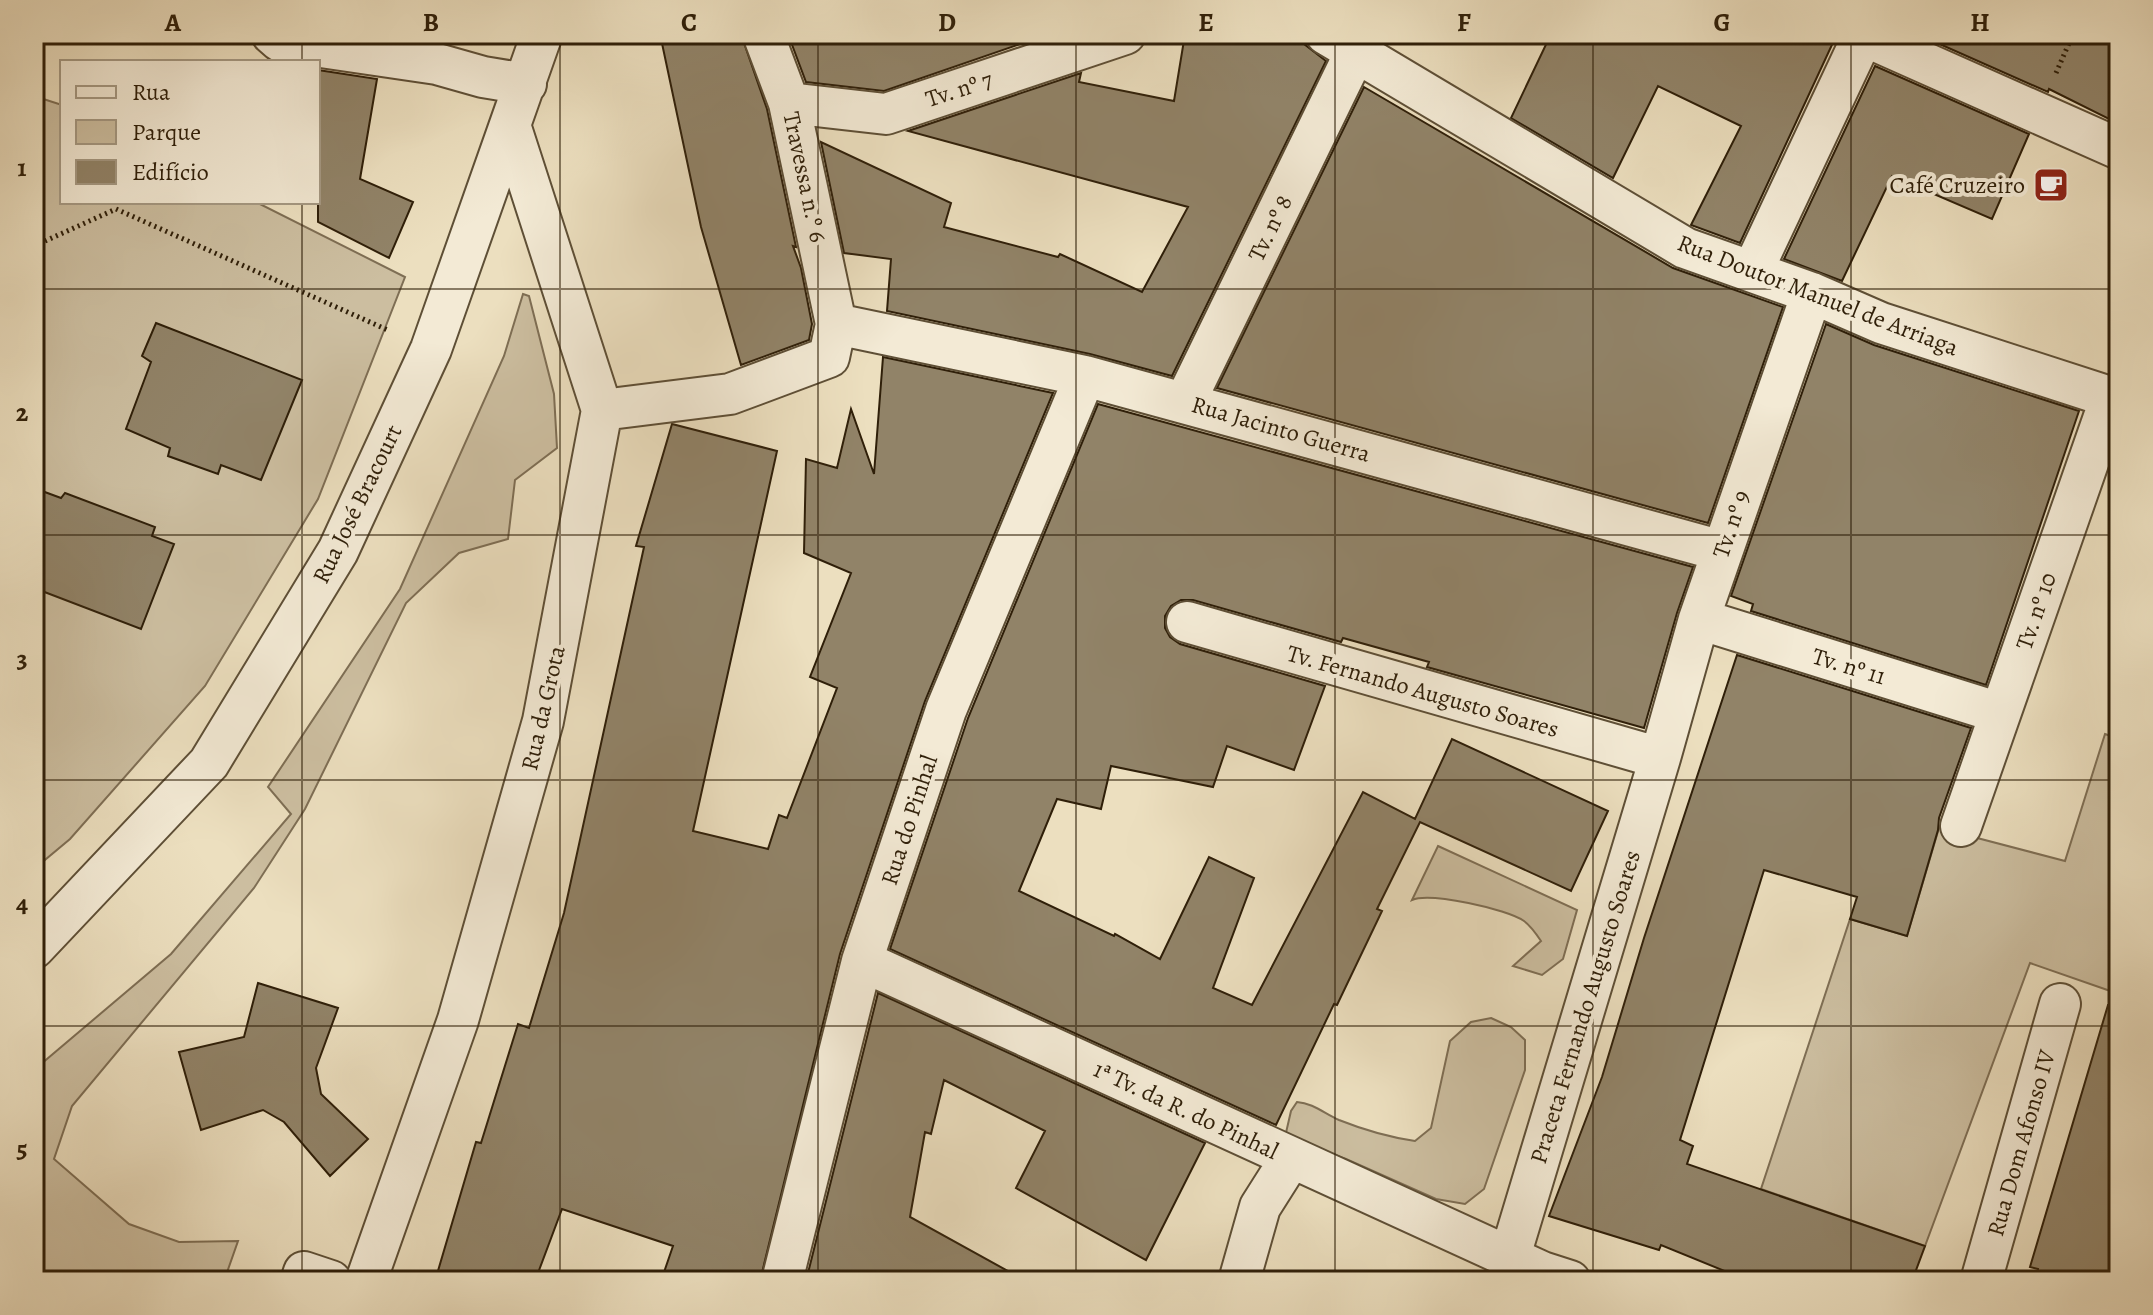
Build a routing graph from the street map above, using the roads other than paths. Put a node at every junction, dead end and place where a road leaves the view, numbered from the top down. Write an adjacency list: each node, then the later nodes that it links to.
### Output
1 (272, 34): 7 (street)
2 (542, 34): 8 (street, Rua José Bracourt)
3 (763, 34): 9 (street, Travessa n.º 6)
4 (1125, 34): 9 (street, Tv. nº 7)
5 (1863, 35): 11 (street); 12 (street)
6 (1341, 44): 12 (street, Rua Doutor Manuel de Arriaga); 17 (street, Tv. nº 8)
7 (427, 48): 8 (street)
8 (526, 84): 10 (street, Rua José Bracourt)
9 (789, 103): 14 (street, Travessa n.º 6)
10 (511, 128): 18 (street, Rua da Grota); 25 (street, Rua José Bracourt)
11 (2119, 149)
12 (1752, 272): 13 (street, Rua Doutor Manuel de Arriaga)
13 (1812, 293): 16 (street, Rua Doutor Manuel de Arriaga); 19 (street, Tv. nº 9)
14 (836, 324): 15 (street, Rua Jacinto Guerra); 18 (street)
15 (1085, 376): 17 (street, Rua Jacinto Guerra); 26 (street, Rua do Pinhal)
16 (2115, 398): 22 (street, Tv. nº 10)
17 (1185, 402): 19 (street, Rua Jacinto Guerra)
18 (602, 410): 32 (street, Rua da Grota)
19 (1722, 551): 20 (street, Tv. nº 9)
20 (1699, 619): 22 (street, Tv. nº 11); 23 (street, Tv. nº 9)
21 (1187, 622): 23 (street, Tv. Fernando Augusto Soares)
22 (2000, 713): 24 (street, Tv. nº 10)
23 (1660, 758): 29 (street, Praceta Fernando Augusto Soares)
24 (1961, 826)
25 (34, 948)
26 (862, 961): 28 (street, 1ª Tv. da R. do Pinhal); 33 (street, Rua do Pinhal)
27 (2060, 1004): 36 (street, Rua Dom Afonso IV)
28 (1291, 1158): 29 (street, 1ª Tv. da R. do Pinhal); 34 (street)
29 (1510, 1256): 35 (street)
30 (301, 1281): 31 (street)
31 (331, 1281)
32 (366, 1281)
33 (782, 1281)
34 (1239, 1281)
35 (1570, 1281)
36 (1981, 1281)

